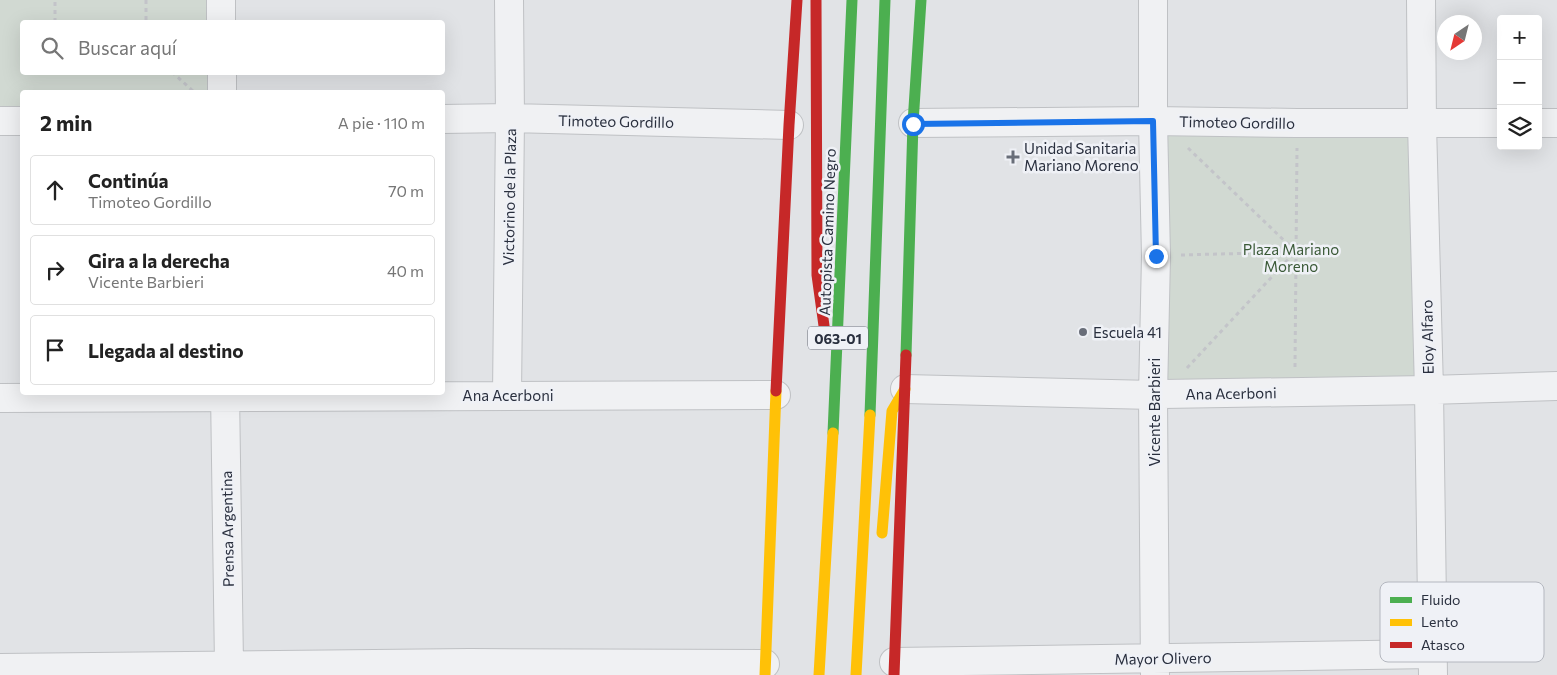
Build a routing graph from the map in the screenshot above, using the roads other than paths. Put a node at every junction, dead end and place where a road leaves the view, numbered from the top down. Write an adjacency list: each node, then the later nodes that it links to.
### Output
1 (221, 0): 10 (street)
2 (509, 0): 13 (street, Victorino de la Plaza)
3 (797, 0): 23 (main road)
4 (816, 0): 32 (main road)
5 (852, 0): 32 (main road, Autopista Camino Negro / 063-01)
6 (885, 0): 36 (main road, 063-01)
7 (921, 0): 21 (main road)
8 (1153, 0): 17 (street, Vicente Barbieri)
9 (1421, 0): 22 (street, Eloy Alfaro)
10 (221, 20)
11 (222, 75): 12 (street)
12 (222, 90)
13 (510, 118): 14 (street, Timoteo Gordillo); 23 (street, Timoteo Gordillo); 28 (street, Victorino de la Plaza)
14 (445, 119)
15 (0, 121): 16 (street)
16 (20, 121)
17 (1166, 121): 21 (street, Timoteo Gordillo); 22 (street, Timoteo Gordillo); 30 (street, Vicente Barbieri)
18 (1557, 122): 20 (street)
19 (1497, 123): 22 (street, Timoteo Gordillo)
20 (1542, 123)
21 (913, 124): 25 (main road)
22 (1422, 124): 26 (street, Eloy Alfaro)
23 (789, 126): 29 (main road)
24 (1557, 386): 26 (street, Ana Acerboni)
25 (905, 389): 30 (street, Ana Acerboni); 33 (main road); 41 (main road)
26 (1428, 390): 30 (street, Ana Acerboni); 34 (street, Eloy Alfaro)
27 (226, 395): 28 (street, Ana Acerboni); 31 (street, Ana Acerboni); 38 (street, Prensa Argentina)
28 (507, 395): 29 (street, Ana Acerboni)
29 (776, 395): 42 (main road)
30 (1158, 395): 39 (street, Vicente Barbieri)
31 (0, 398)
32 (835, 401): 43 (main road, Autopista Camino Negro / 063-01)
33 (881, 547)
34 (1431, 582)
35 (872, 593): 36 (main road)
36 (858, 647): 44 (main road, 063-01)
37 (1432, 664): 39 (street, Mayor Olivero)
38 (229, 665): 40 (street); 42 (street)
39 (1155, 666): 41 (street, Mayor Olivero)
40 (0, 668)
41 (894, 668)
42 (765, 669)
43 (819, 675)
44 (856, 675)

